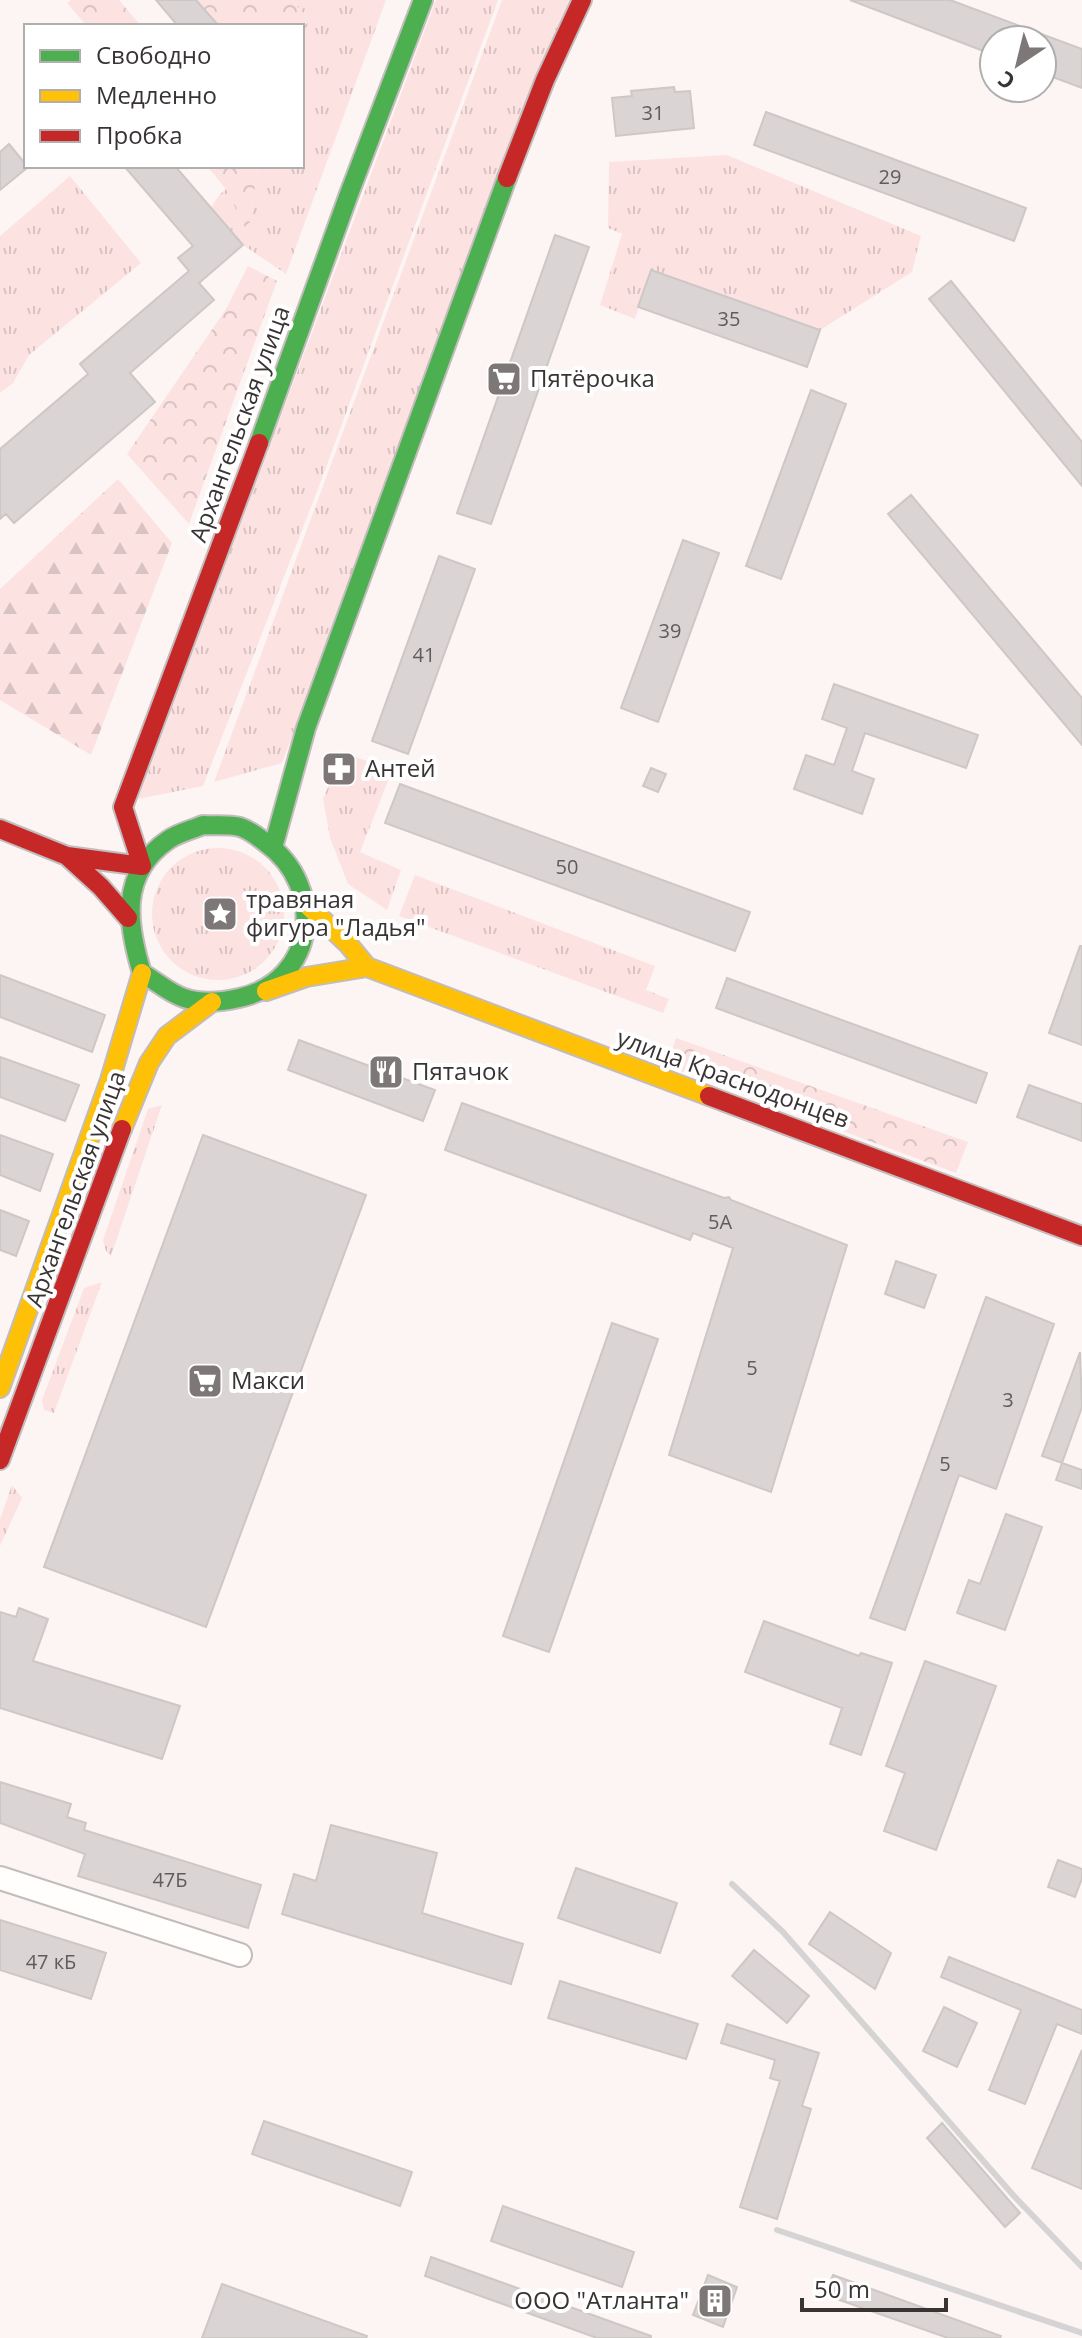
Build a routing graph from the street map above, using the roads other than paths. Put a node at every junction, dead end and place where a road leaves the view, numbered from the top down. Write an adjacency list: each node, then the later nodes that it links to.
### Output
1 (423, 0): 6 (main road, Архангельская улица)
2 (582, 0): 4 (main road)
3 (0, 829): 5 (main road)
4 (274, 844): 6 (main road); 7 (main road)
5 (67, 856): 6 (main road); 8 (main road)
6 (142, 866): 8 (main road)
7 (307, 905): 9 (main road, улица Краснодонцев); 11 (main road)
8 (128, 918): 10 (main road)
9 (367, 967): 11 (main road, улица Краснодонцев); 13 (main road, улица Краснодонцев)
10 (142, 973): 12 (main road); 14 (main road, Архангельская улица)
11 (266, 991): 12 (main road)
12 (212, 1002): 15 (main road, Архангельская улица)
13 (1082, 1236)
14 (0, 1388)
15 (0, 1460)
16 (0, 1878): 17 (street)
17 (240, 1955)

